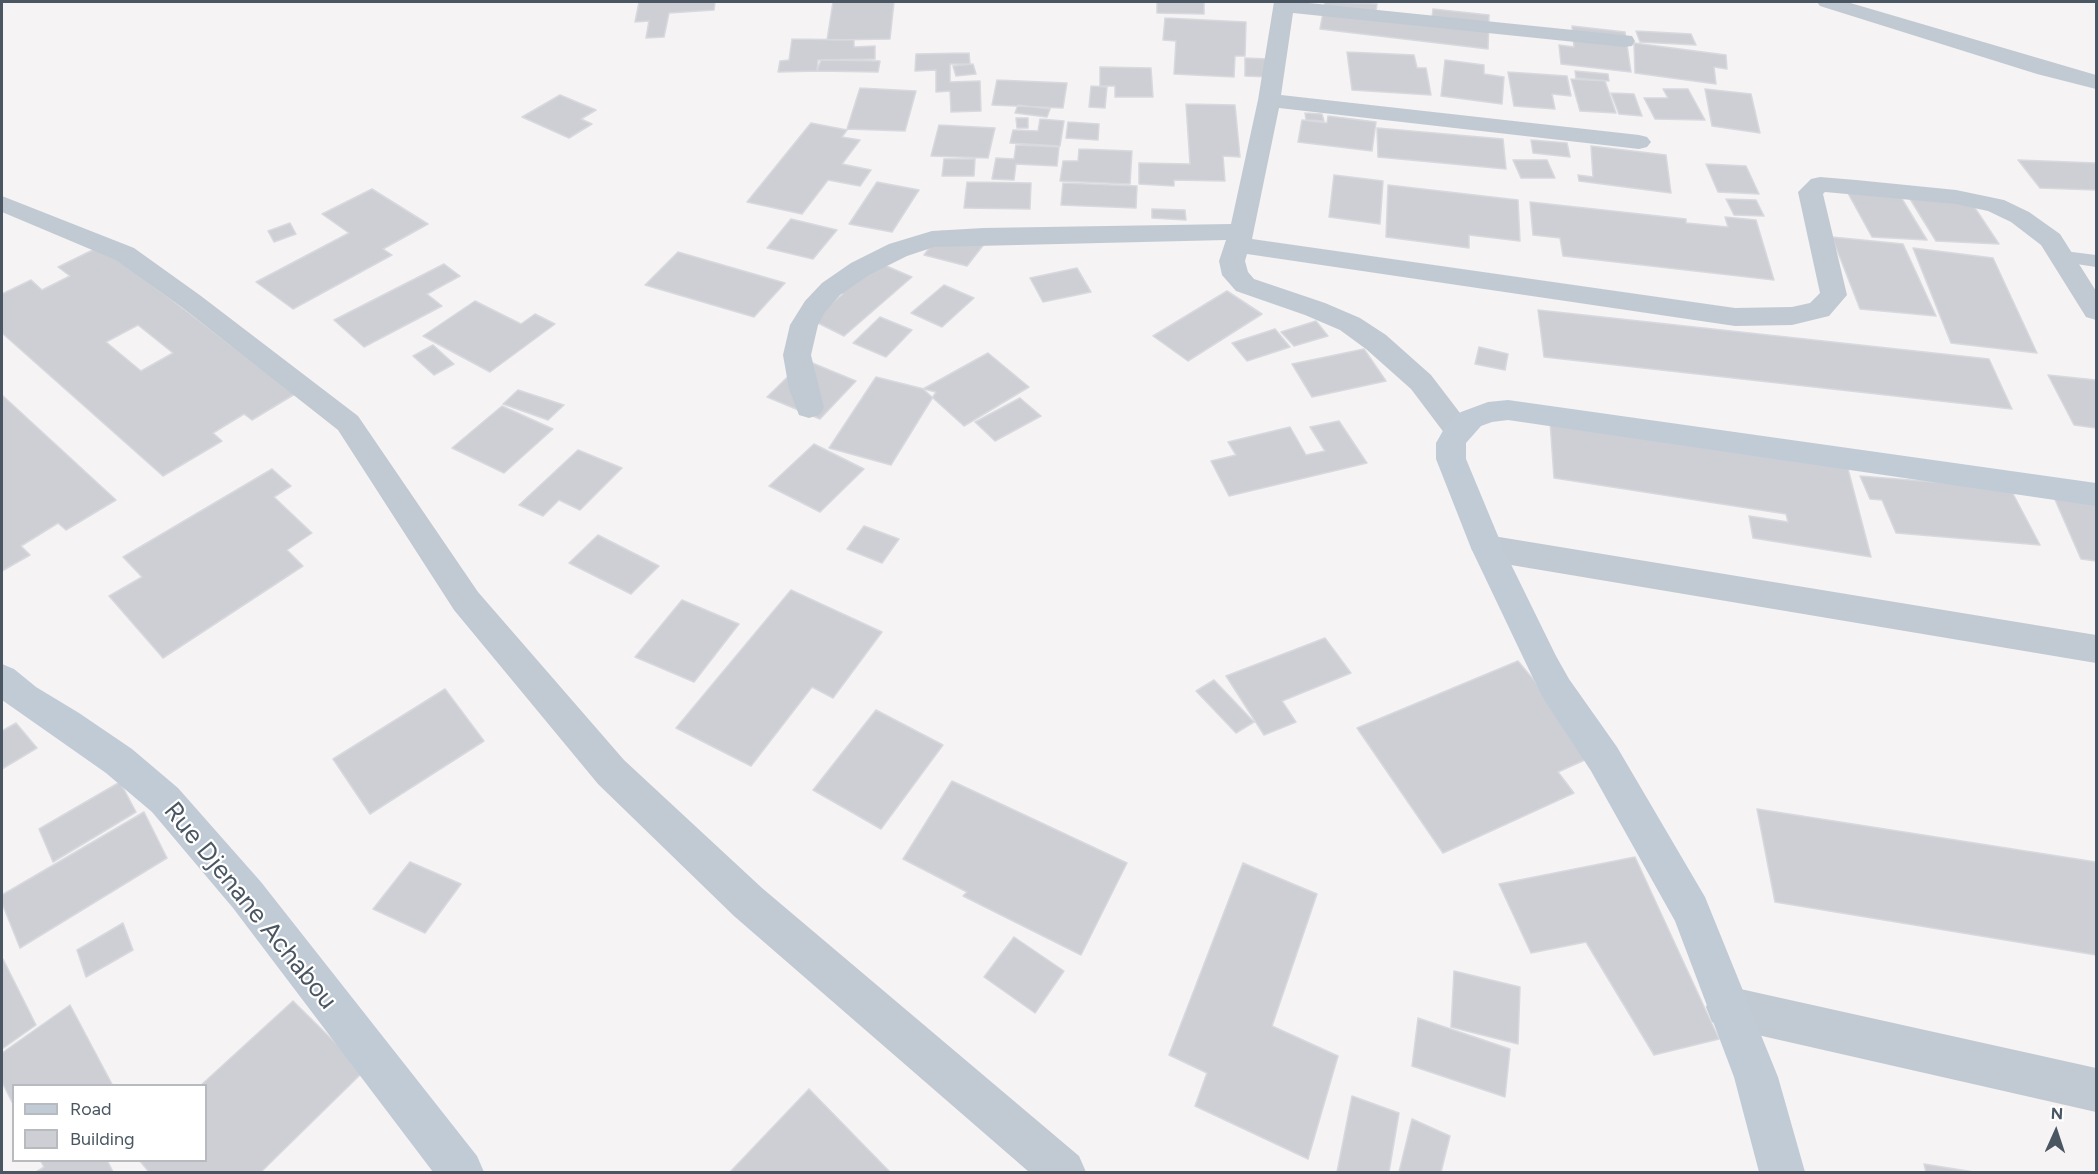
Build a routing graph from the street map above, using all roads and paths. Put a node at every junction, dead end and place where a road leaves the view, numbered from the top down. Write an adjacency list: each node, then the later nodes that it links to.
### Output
1 (1827, 2): 4 (street)
2 (1283, 4): 3 (street); 5 (street)
3 (1624, 41)
4 (2097, 82)
5 (1269, 100): 6 (street); 8 (street)
6 (1639, 142)
7 (2, 203): 21 (street)
8 (1240, 238): 9 (street); 12 (street); 13 (street)
9 (2064, 257): 10 (lane); 11 (street)
10 (2097, 261)
11 (2097, 312)
12 (810, 408)
13 (1458, 430): 14 (street); 15 (street)
14 (2097, 494)
15 (1487, 548): 16 (street); 18 (street)
16 (2097, 649)
17 (2, 679): 20 (street, Rue Djenane Achabou)
18 (1727, 1007): 19 (street); 22 (street)
19 (2097, 1090)
20 (462, 1173)
21 (1063, 1173)
22 (1782, 1173)

